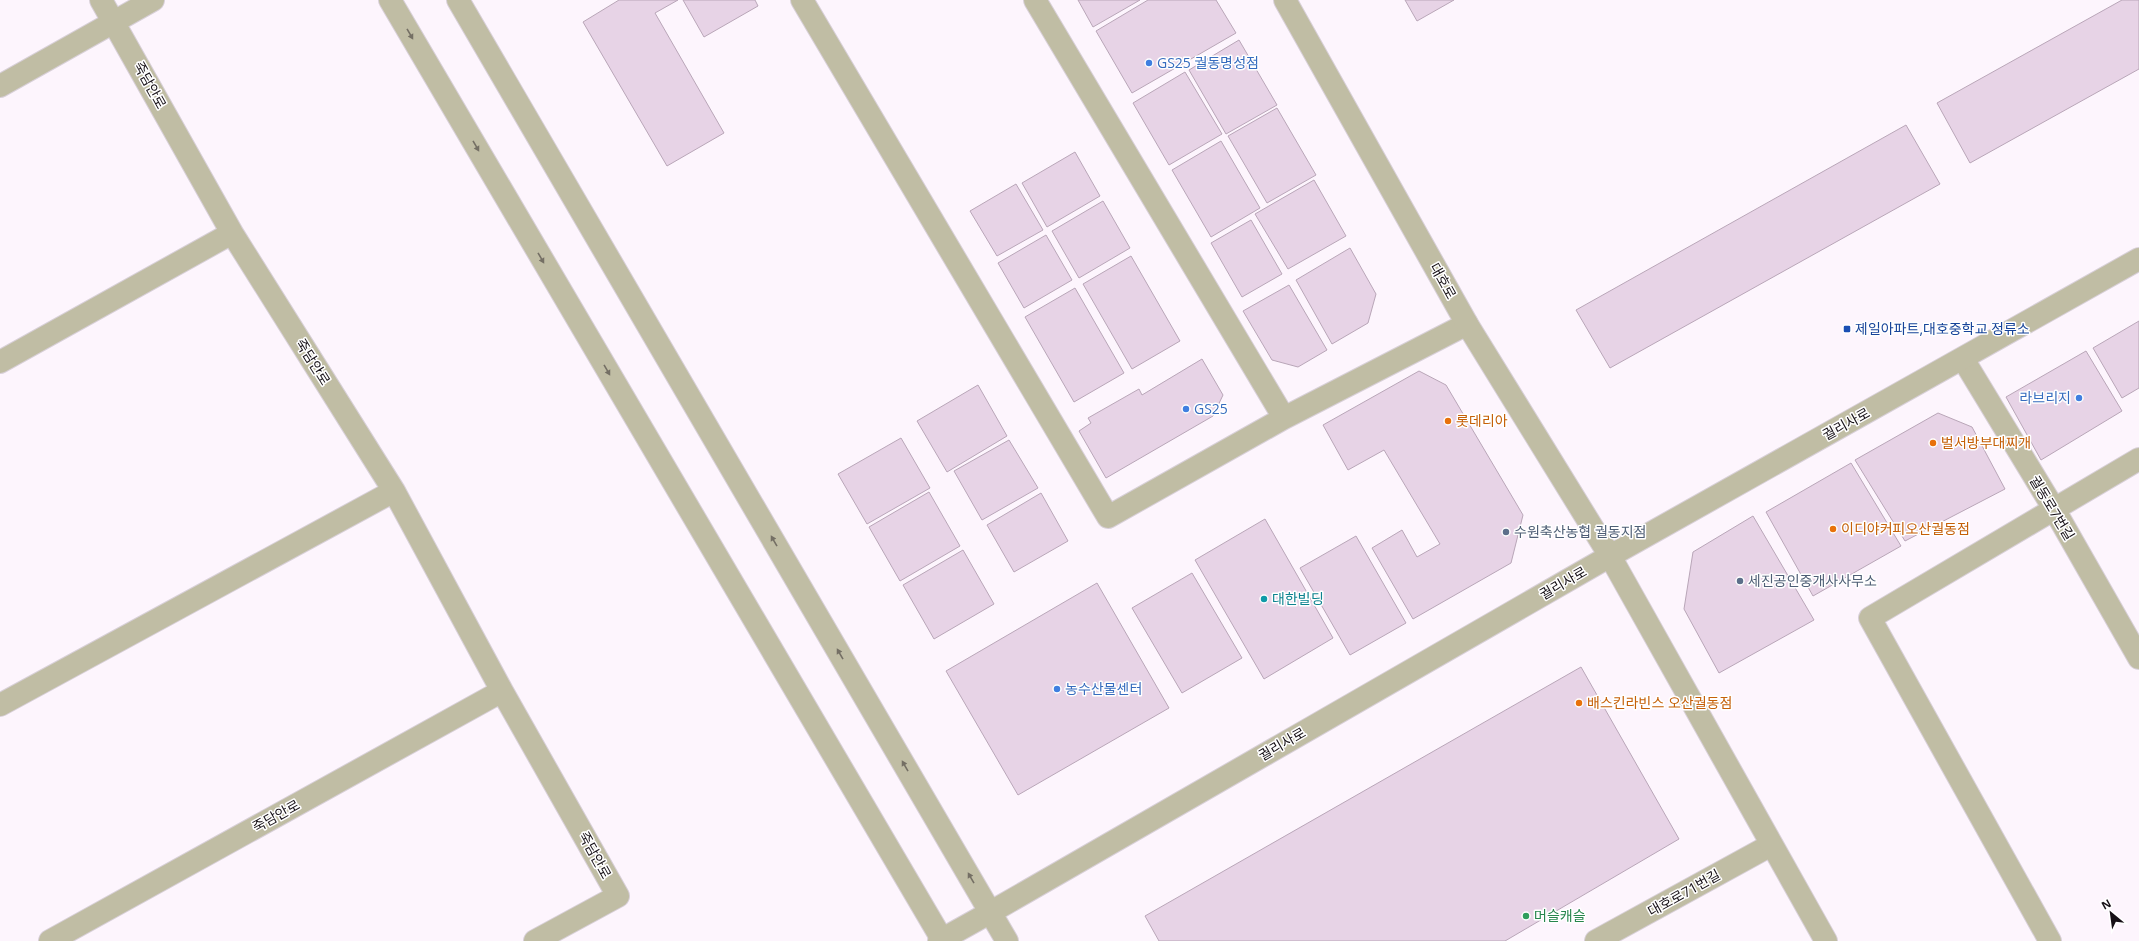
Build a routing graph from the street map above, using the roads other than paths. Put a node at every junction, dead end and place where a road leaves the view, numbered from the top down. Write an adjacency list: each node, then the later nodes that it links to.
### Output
1 (102, 0): 8 (street, 죽담안로)
2 (153, 0): 8 (street)
3 (390, 0): 25 (street, one-way to 25)
4 (458, 0): 24 (street, one-way to 4)
5 (802, 0): 15 (street)
6 (1035, 0): 15 (street)
7 (1285, 0): 12 (street, 대호로)
8 (114, 21): 9 (street); 10 (street, 죽담안로)
9 (0, 86)
10 (232, 233): 14 (street); 17 (street, 죽담안로)
11 (2139, 259): 13 (street, 궐리사로)
12 (1468, 324): 15 (street); 19 (street, 대호로)
13 (1963, 359): 18 (street, 궐동로7번길); 19 (street, 궐리사로)
14 (0, 362)
15 (1284, 418)
16 (2139, 459): 18 (street)
17 (394, 491): 21 (street, 죽담안로); 22 (street)
18 (2054, 510): 20 (street, 궐동로7번길); 31 (street)
19 (1610, 556): 23 (street, 대호로); 24 (street, 궐리사로)
20 (2139, 658)
21 (502, 691): 26 (street, 죽담안로); 27 (street, 죽담안로)
22 (0, 705)
23 (1771, 845): 29 (street, 대호로71번길); 30 (street, 대호로)
24 (990, 912): 25 (street, 궐리사로); 28 (street)
25 (941, 940)
26 (50, 941)
27 (536, 941)
28 (1007, 941)
29 (1596, 941)
30 (1826, 941)
31 (2050, 941)

